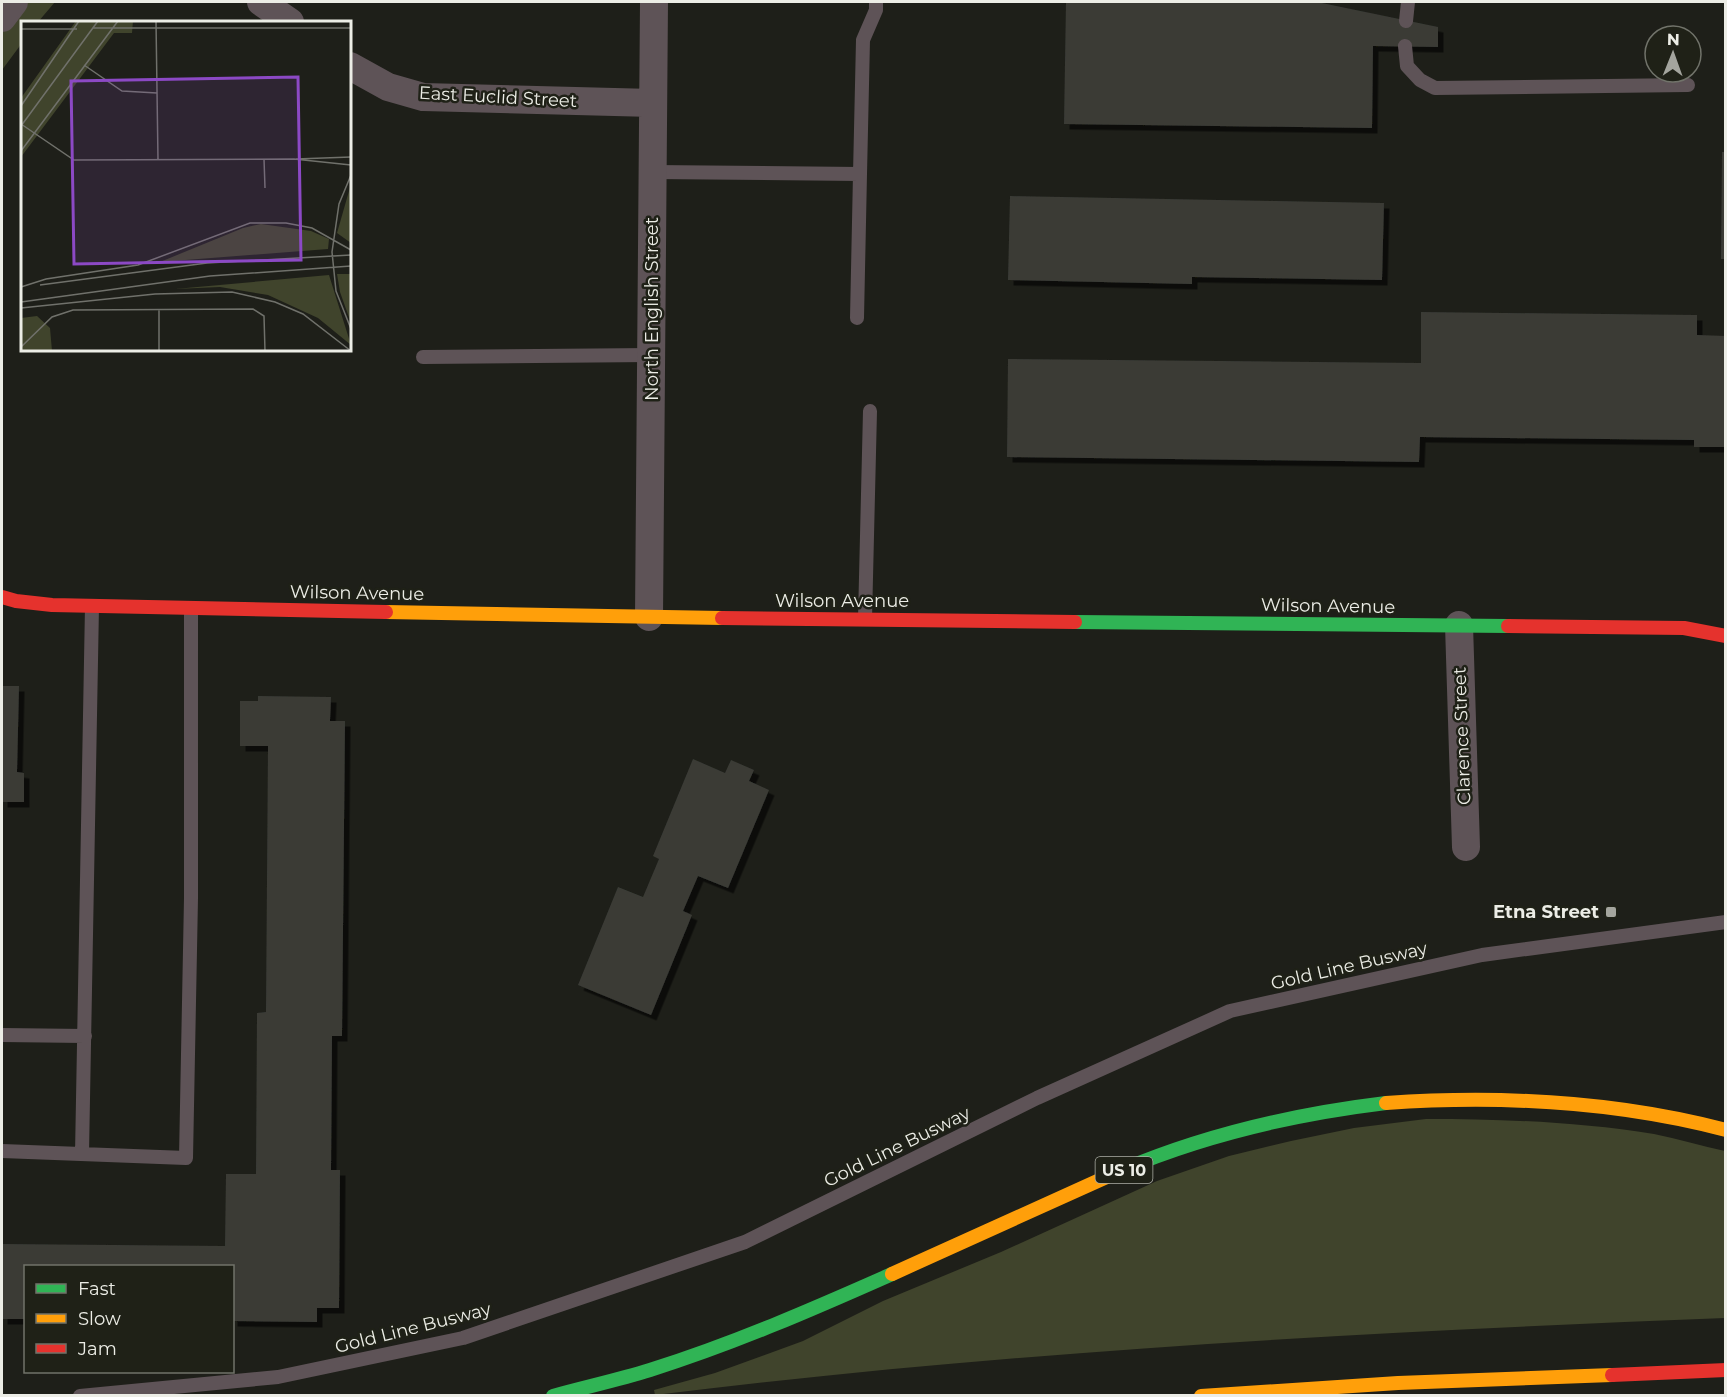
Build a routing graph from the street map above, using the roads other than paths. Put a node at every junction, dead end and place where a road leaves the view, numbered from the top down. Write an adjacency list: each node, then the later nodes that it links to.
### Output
1 (14, 2): 6 (street)
2 (261, 2): 7 (street)
3 (654, 2): 12 (street, North English Street)
4 (876, 2): 14 (lane)
5 (1408, 2): 8 (lane)
6 (2, 18)
7 (289, 21)
8 (1406, 21)
9 (1405, 46): 11 (lane)
10 (351, 67): 12 (street, East Euclid Street)
11 (1688, 85)
12 (653, 103): 13 (street, North English Street)
13 (653, 172): 14 (lane); 16 (street, North English Street)
14 (860, 174): 15 (lane)
15 (857, 318)
16 (651, 355): 17 (lane); 22 (street, North English Street)
17 (423, 357)
18 (870, 411): 23 (lane)
19 (2, 597): 20 (main road, Wilson Avenue)
20 (92, 606): 21 (main road, Wilson Avenue); 31 (lane)
21 (191, 608): 22 (main road, Wilson Avenue); 34 (lane)
22 (649, 617): 23 (main road, Wilson Avenue)
23 (865, 619): 25 (main road, Wilson Avenue)
24 (1715, 622): 26 (main road, Wilson Avenue)
25 (1459, 625): 26 (main road, Wilson Avenue); 28 (street, Clarence Street)
26 (1684, 628): 27 (main road, Wilson Avenue)
27 (1725, 636)
28 (1466, 847)
29 (1725, 922): 36 (lane, Gold Line Busway)
30 (2, 1035): 31 (lane)
31 (85, 1036): 34 (lane)
32 (1725, 1130): 37 (main road, US 10)
33 (2, 1151): 34 (lane)
34 (82, 1154)
35 (1725, 1370): 38 (main road)
36 (80, 1395)
37 (553, 1395)
38 (1201, 1395)

